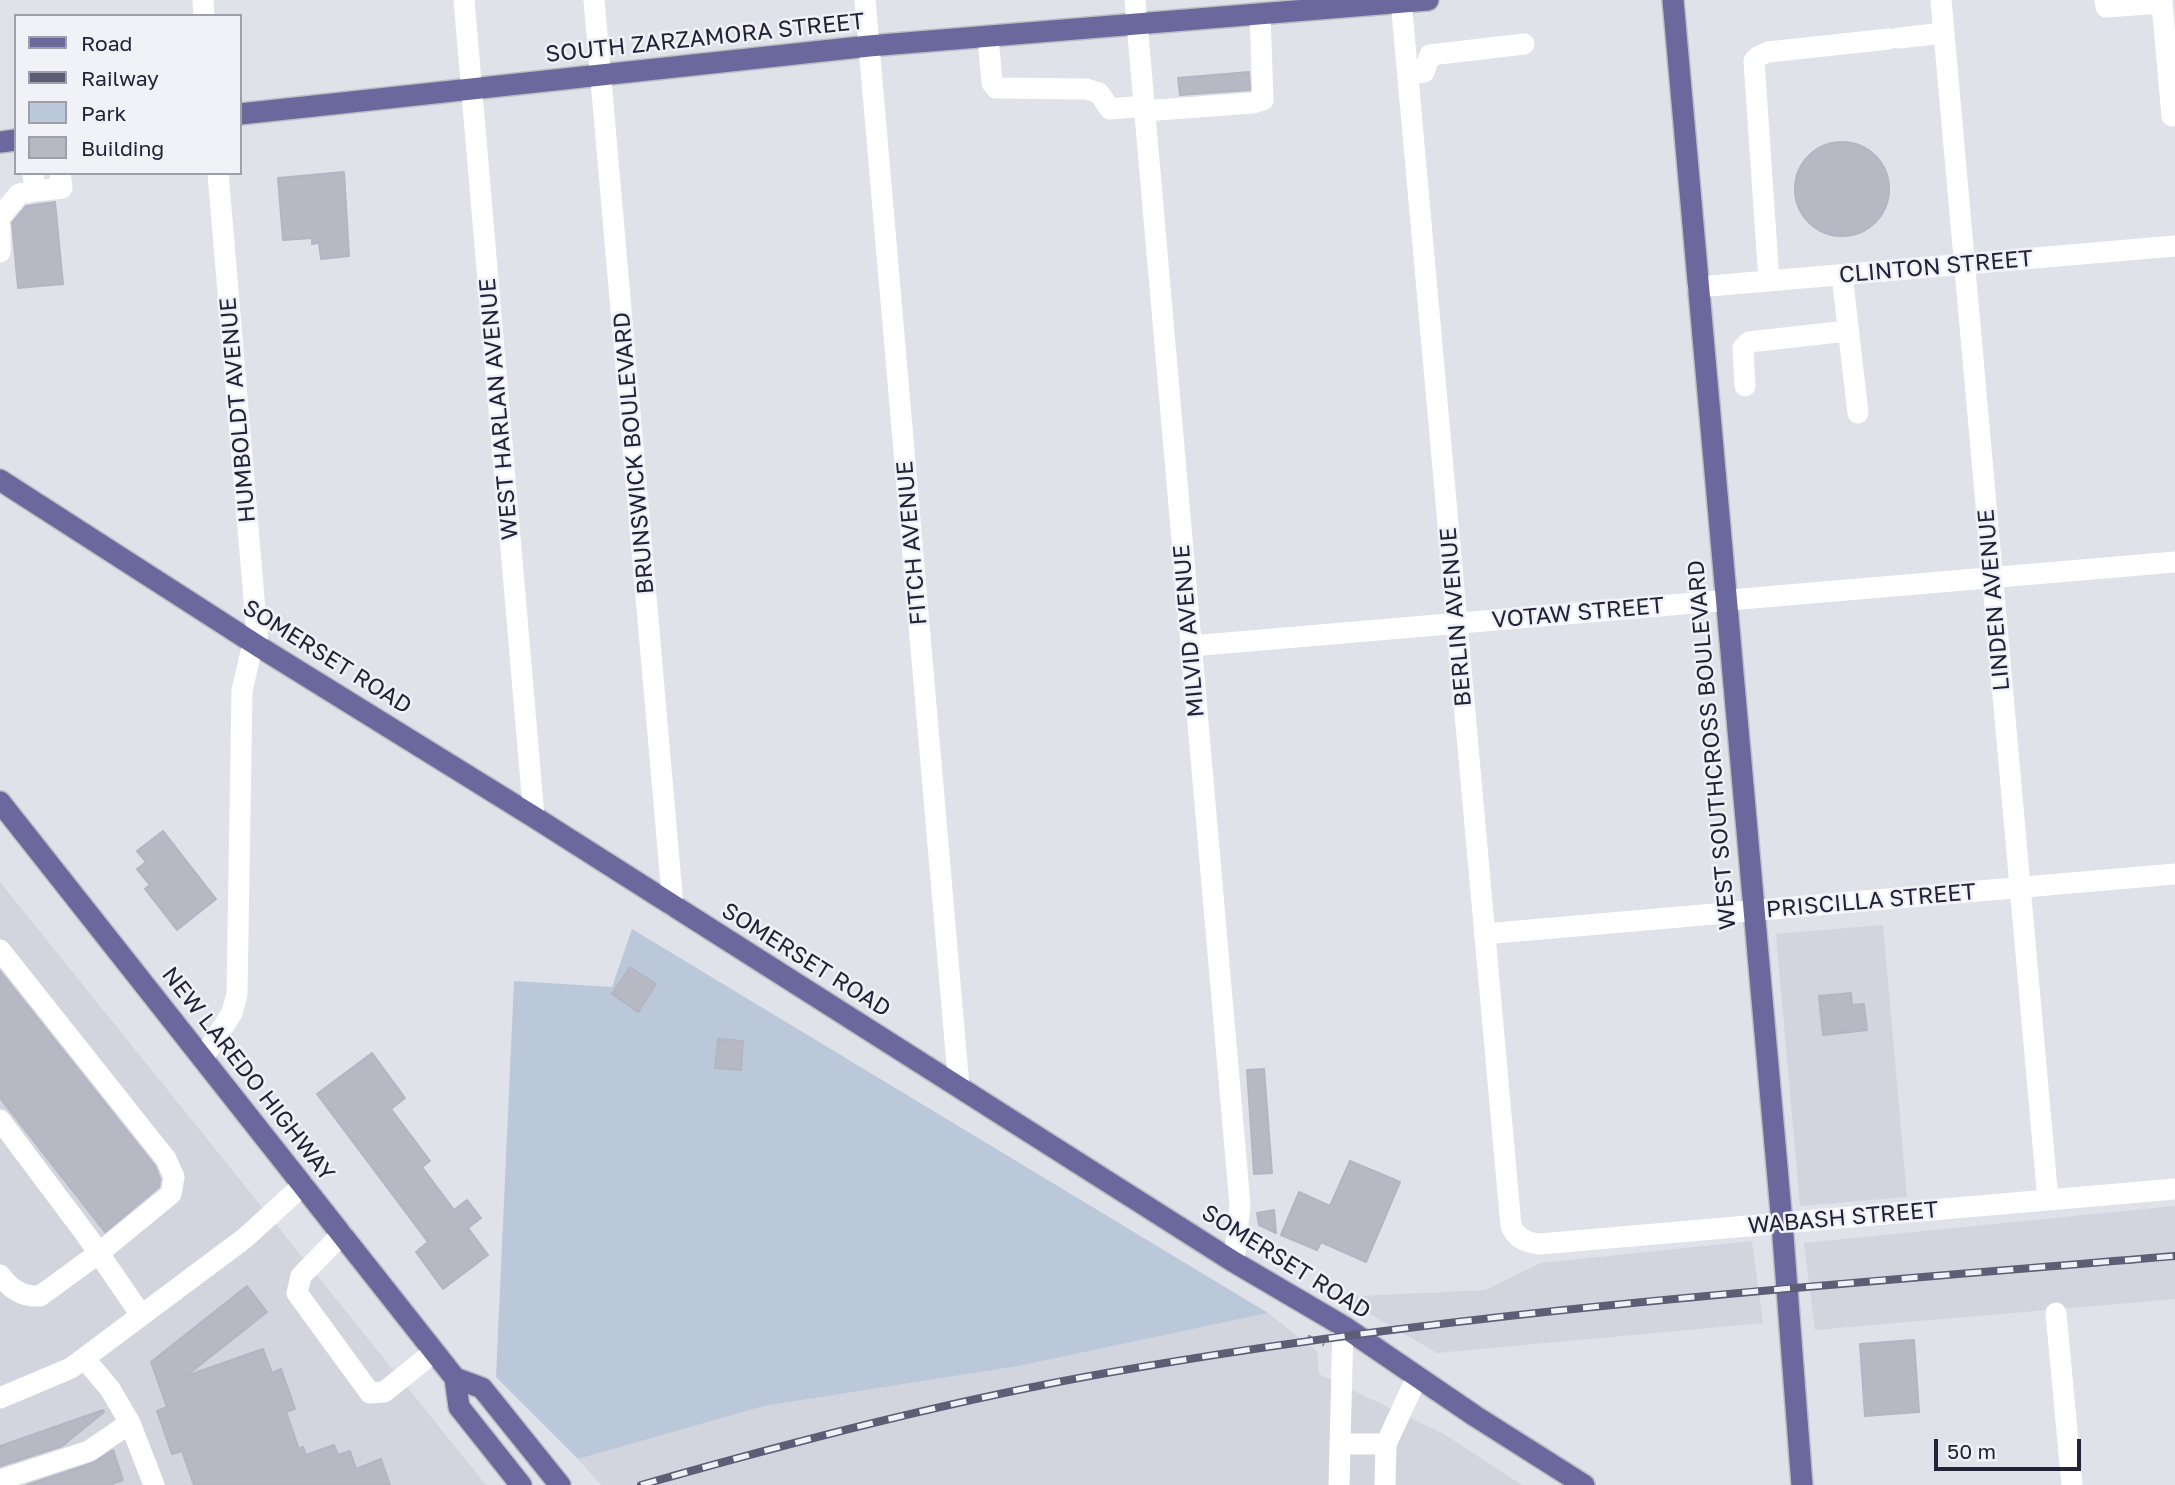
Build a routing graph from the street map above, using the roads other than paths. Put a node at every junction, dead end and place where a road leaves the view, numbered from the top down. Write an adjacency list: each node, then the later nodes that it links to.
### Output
1 (464, 0): 19 (street, WEST HARLAN AVENUE)
2 (594, 0): 18 (street, BRUNSWICK BOULEVARD)
3 (865, 0): 15 (street, FITCH AVENUE)
4 (1135, 0): 11 (street, MILVID AVENUE)
5 (1428, 0): 9 (main road, SOUTH ZARZAMORA STREET)
6 (1673, 0): 33 (main road, WEST SOUTHCROSS BOULEVARD)
7 (1941, 0): 12 (street, LINDEN AVENUE)
8 (2105, 0): 16 (street)
9 (1401, 1): 10 (main road, SOUTH ZARZAMORA STREET); 17 (street, BERLIN AVENUE)
10 (1260, 15): 11 (main road, SOUTH ZARZAMORA STREET); 20 (street)
11 (1137, 25): 13 (main road, SOUTH ZARZAMORA STREET); 20 (street, MILVID AVENUE)
12 (1944, 33): 30 (street, LINDEN AVENUE); 32 (street)
13 (988, 37): 15 (main road, SOUTH ZARZAMORA STREET); 20 (street)
14 (1524, 44): 17 (street)
15 (869, 46): 18 (main road, SOUTH ZARZAMORA STREET); 53 (street, FITCH AVENUE)
16 (2171, 60): 22 (street)
17 (1408, 74): 41 (street, BERLIN AVENUE)
18 (601, 75): 19 (main road, SOUTH ZARZAMORA STREET); 48 (street, BRUNSWICK BOULEVARD)
19 (472, 88): 21 (main road, SOUTH ZARZAMORA STREET); 45 (street, WEST HARLAN AVENUE)
20 (1144, 108): 43 (street, MILVID AVENUE)
21 (242, 114)
22 (2172, 116)
23 (60, 175): 25 (street)
24 (218, 175): 42 (street, HUMBOLDT AVENUE)
25 (34, 182): 26 (street)
26 (0, 217)
27 (0, 227): 29 (street)
28 (2175, 246): 30 (street, CLINTON STREET)
29 (0, 252)
30 (1965, 265): 31 (street, CLINTON STREET); 39 (street, LINDEN AVENUE)
31 (1842, 275): 32 (street, CLINTON STREET); 34 (street)
32 (1769, 281): 33 (street, CLINTON STREET)
33 (1698, 287): 40 (main road, WEST SOUTHCROSS BOULEVARD)
34 (1847, 331): 35 (street); 36 (street)
35 (1745, 386)
36 (1858, 413)
37 (0, 480): 42 (main road, SOMERSET ROAD)
38 (2175, 562): 39 (street, VOTAW STREET)
39 (1992, 578): 40 (street, VOTAW STREET); 47 (street, LINDEN AVENUE)
40 (1726, 601): 41 (street, VOTAW STREET); 49 (main road, WEST SOUTHCROSS BOULEVARD)
41 (1456, 624): 43 (street, VOTAW STREET); 50 (street, BERLIN AVENUE)
42 (255, 644): 45 (main road, SOMERSET ROAD); 52 (street, HUMBOLDT AVENUE)
43 (1191, 646): 62 (street, MILVID AVENUE)
44 (0, 802): 52 (main road, NEW LAREDO HIGHWAY)
45 (534, 817): 48 (main road, SOMERSET ROAD)
46 (2175, 874): 47 (street, PRISCILLA STREET)
47 (2020, 888): 49 (street, PRISCILLA STREET); 57 (street, LINDEN AVENUE)
48 (673, 906): 53 (main road, SOMERSET ROAD)
49 (1753, 911): 50 (street, PRISCILLA STREET); 58 (main road, WEST SOUTHCROSS BOULEVARD)
50 (1484, 934): 60 (street, BERLIN AVENUE)
51 (0, 950): 61 (street)
52 (203, 1058): 55 (main road, NEW LAREDO HIGHWAY)
53 (959, 1087): 62 (main road, SOMERSET ROAD)
54 (0, 1120): 61 (street)
55 (303, 1185): 59 (main road, NEW LAREDO HIGHWAY); 65 (street)
56 (2175, 1189): 57 (street, WABASH STREET)
57 (2048, 1200): 58 (street, WABASH STREET)
58 (1782, 1223): 60 (street, WABASH STREET); 82 (main road, WEST SOUTHCROSS BOULEVARD)
59 (342, 1234): 67 (main road, NEW LAREDO HIGHWAY); 67 (street)
60 (1514, 1234)
61 (99, 1253): 63 (street); 65 (street)
62 (1234, 1262): 66 (main road, SOMERSET ROAD)
63 (0, 1275)
64 (2056, 1313): 83 (street)
65 (141, 1315): 68 (street)
66 (1343, 1326): 69 (main road, SOMERSET ROAD); 73 (street)
67 (434, 1352): 70 (main road, NEW LAREDO HIGHWAY)
68 (78, 1363): 71 (street); 72 (street)
69 (1417, 1377): 74 (street); 81 (main road, SOMERSET ROAD)
70 (454, 1378): 77 (main road, NEW LAREDO HIGHWAY); 78 (main road, NEW LAREDO HIGHWAY)
71 (0, 1398)
72 (130, 1423): 75 (street); 76 (street)
73 (1340, 1444): 74 (street); 79 (street)
74 (1386, 1444): 80 (street)
75 (0, 1480)
76 (154, 1485)
77 (521, 1485)
78 (560, 1485)
79 (1339, 1485)
80 (1385, 1485)
81 (1584, 1485)
82 (1802, 1485)
83 (2072, 1485)

